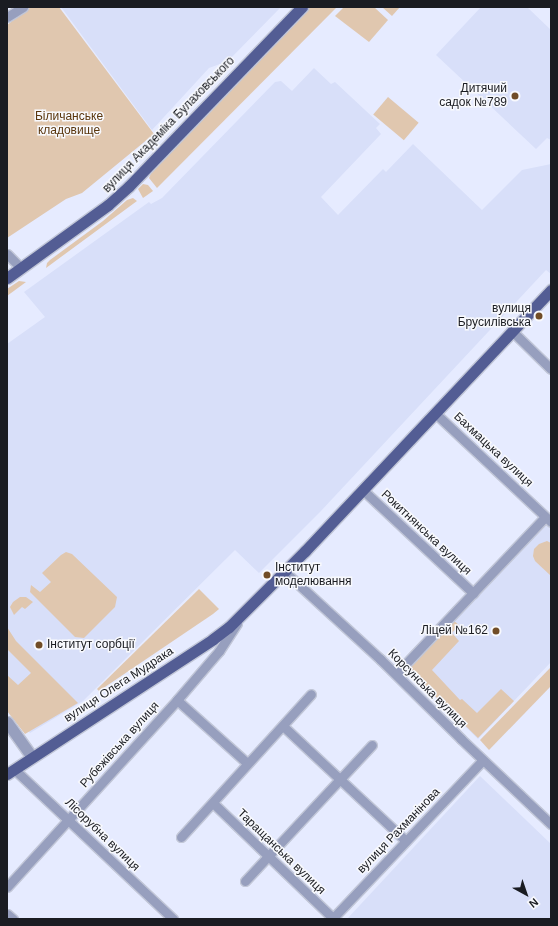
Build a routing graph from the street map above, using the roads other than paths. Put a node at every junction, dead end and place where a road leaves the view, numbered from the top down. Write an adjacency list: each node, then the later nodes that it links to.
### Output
1 (23, 7): 3 (street)
2 (302, 7): 5 (main road, вулиця Академіка Булаховського)
3 (7, 17)
4 (7, 254): 5 (street)
5 (21, 268): 6 (main road, вулиця Академіка Булаховського)
6 (7, 278)
7 (551, 290): 8 (main road, вулиця Олега Мудрака)
8 (512, 331): 9 (street); 10 (main road, вулиця Олега Мудрака)
9 (551, 369)
10 (436, 413): 11 (main road, вулиця Олега Мудрака); 12 (street, Бахмацька вулиця)
11 (363, 490): 13 (main road, вулиця Олега Мудрака); 14 (street, Рокитнянська вулиця)
12 (548, 519): 14 (street, Рокитнянська вулиця)
13 (285, 572): 15 (main road, вулиця Олега Мудрака); 16 (street, Корсунська вулиця)
14 (473, 593): 16 (street, Рокитнянська вулиця)
15 (243, 614): 18 (street, Рубежівська вулиця); 22 (main road, вулиця Олега Мудрака)
16 (396, 674): 23 (street, Корсунська вулиця)
17 (311, 694): 20 (street)
18 (177, 700): 24 (street); 28 (street, Рубежівська вулиця)
19 (7, 722): 22 (street)
20 (283, 726): 24 (street); 26 (street)
21 (372, 745): 26 (street)
22 (32, 757): 25 (main road, вулиця Олега Мудрака)
23 (483, 760): 29 (street, Корсунська вулиця); 31 (street, вулиця Рахманінова)
24 (247, 763): 27 (street)
25 (11, 771): 28 (street, Лісорубна вулиця)
26 (340, 779): 31 (street); 32 (street)
27 (212, 803): 30 (street); 32 (street, Таращанська вулиця)
28 (69, 819): 34 (street, Рубежівська вулиця); 38 (street, Лісорубна вулиця)
29 (551, 824)
30 (181, 837)
31 (406, 841): 36 (street, вулиця Рахманінова)
32 (267, 856): 33 (street); 36 (street, Таращанська вулиця)
33 (245, 881)
34 (7, 886)
35 (7, 914): 37 (street)
36 (332, 918)
37 (13, 919)
38 (173, 919)

